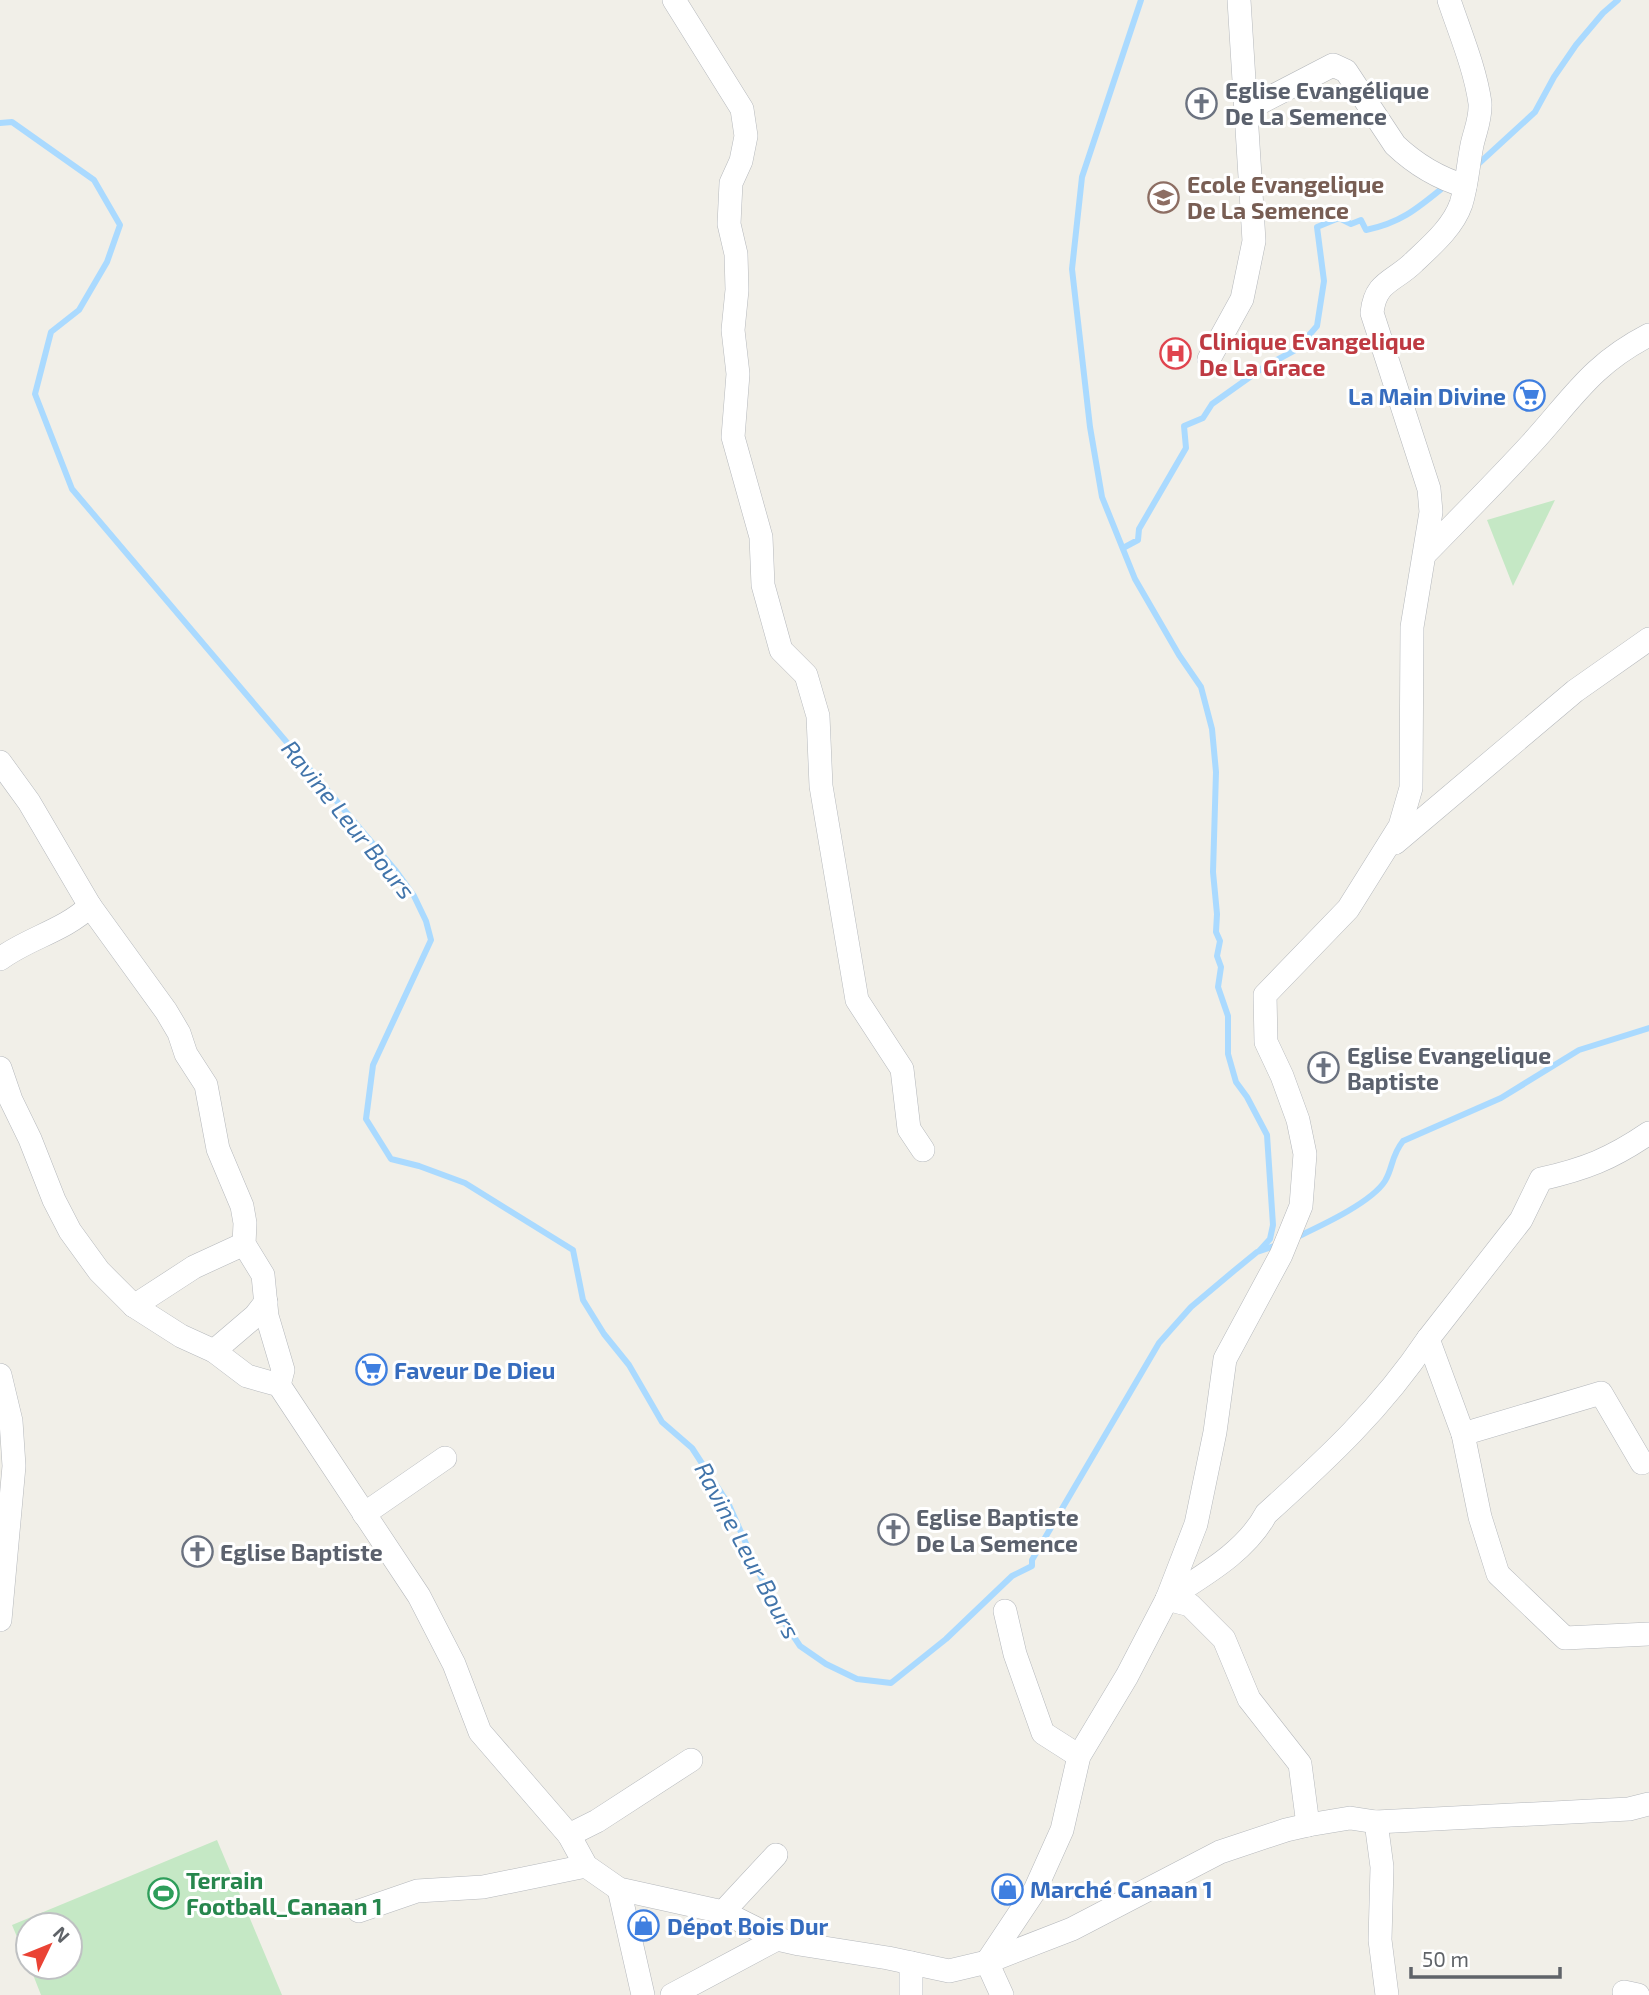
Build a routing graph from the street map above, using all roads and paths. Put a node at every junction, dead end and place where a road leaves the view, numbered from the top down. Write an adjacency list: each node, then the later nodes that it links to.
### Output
1 (674, 0): 17 (street)
2 (1239, 0): 4 (street)
3 (1449, 0): 5 (street)
4 (1246, 110): 5 (street); 7 (street)
5 (1452, 181): 8 (street)
6 (1649, 335): 8 (street)
7 (1209, 359)
8 (1426, 553): 11 (street)
9 (1649, 639): 11 (street)
10 (0, 762): 12 (street)
11 (1382, 854): 29 (street)
12 (90, 906): 13 (street); 18 (street)
13 (0, 959)
14 (0, 1068): 15 (street)
15 (6, 1104): 20 (street)
16 (1649, 1133): 21 (street)
17 (923, 1150)
18 (244, 1244): 19 (street); 20 (street)
19 (266, 1302): 22 (street); 24 (street)
20 (134, 1306): 22 (street)
21 (1428, 1339): 25 (street); 29 (street)
22 (214, 1351): 24 (street)
23 (0, 1375): 31 (street)
24 (279, 1385): 28 (street)
25 (1463, 1434): 27 (street); 32 (street)
26 (445, 1458): 28 (street)
27 (1642, 1463)
28 (364, 1514): 38 (street)
29 (1167, 1599): 33 (street); 37 (street)
30 (1005, 1611): 33 (street)
31 (0, 1620)
32 (1649, 1634)
33 (1079, 1756): 45 (street)
34 (691, 1760): 38 (street)
35 (1649, 1804): 36 (street)
36 (1376, 1822): 37 (street); 51 (street)
37 (1308, 1825): 45 (street)
38 (569, 1835): 40 (street)
39 (776, 1854): 43 (street)
40 (586, 1866): 41 (street); 42 (street)
41 (619, 1889): 43 (street); 47 (street)
42 (359, 1911)
43 (723, 1912): 44 (street)
44 (778, 1939): 46 (street); 48 (street)
45 (987, 1962): 46 (street); 50 (street)
46 (911, 1963): 49 (street)
47 (643, 1995)
48 (672, 1995)
49 (911, 1995)
50 (1002, 1995)
51 (1387, 1995)

